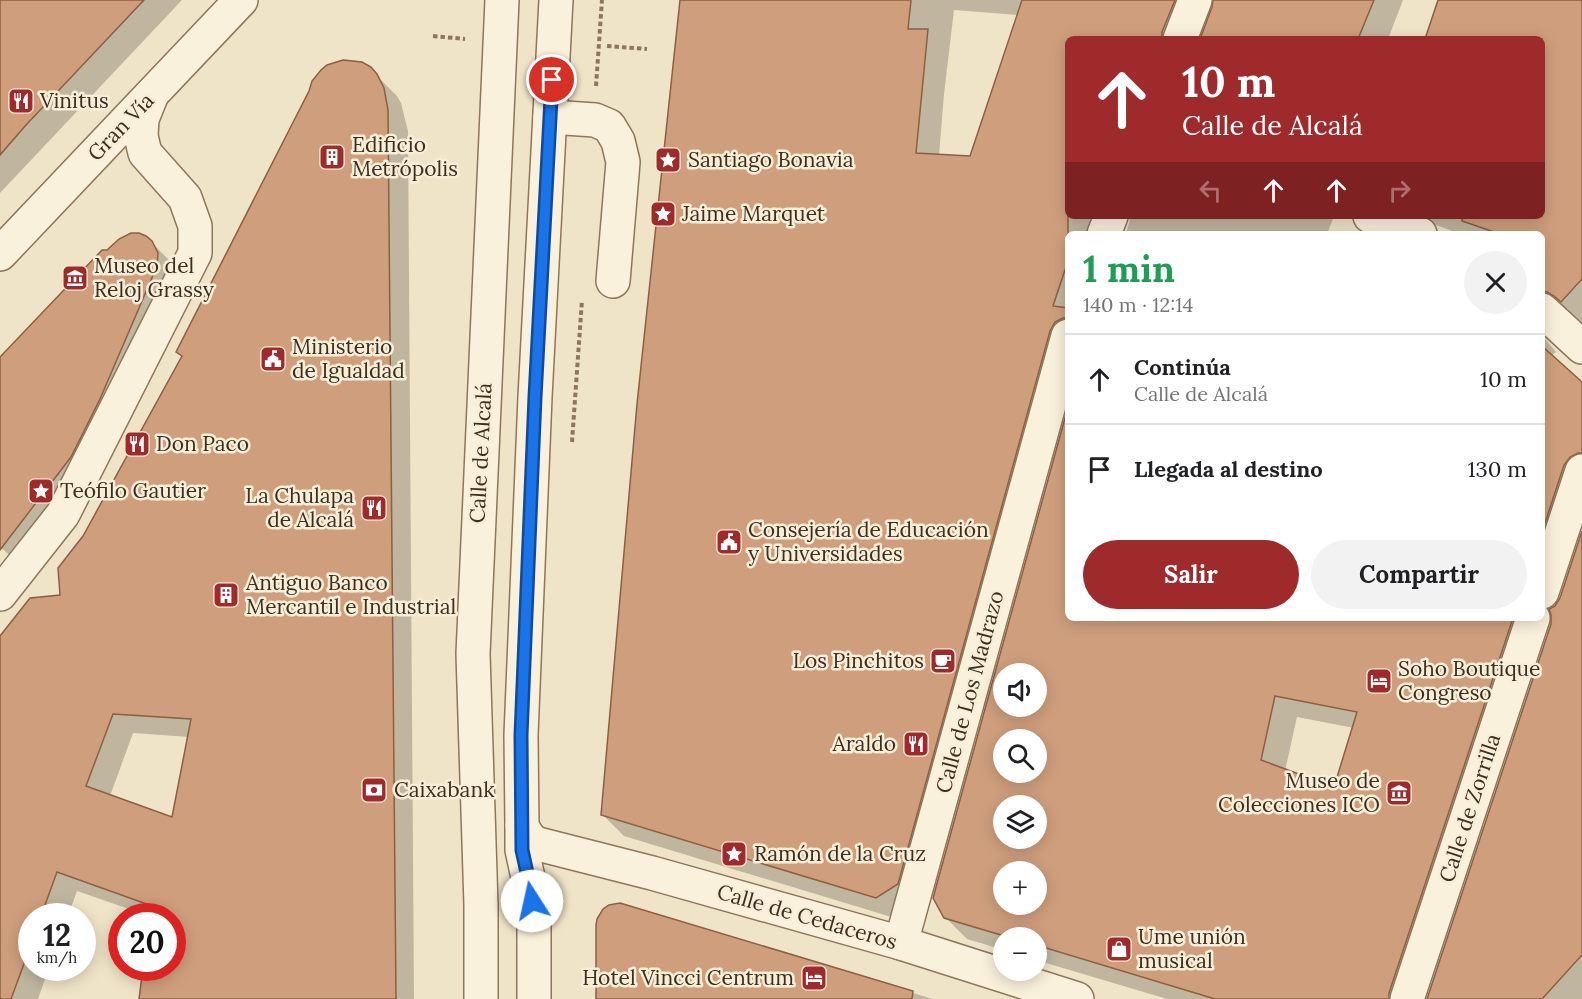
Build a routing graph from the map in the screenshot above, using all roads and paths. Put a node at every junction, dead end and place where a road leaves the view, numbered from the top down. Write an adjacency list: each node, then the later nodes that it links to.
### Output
1 (241, 0): 11 (street, Gran Vía)
2 (502, 0): 27 (street, Calle de Alcalá)
3 (556, 0): 12 (street)
4 (602, 0): 13 (path)
5 (1195, 0): 7 (street)
6 (433, 36): 8 (path)
7 (1181, 36)
8 (473, 39)
9 (607, 46): 10 (path)
10 (647, 49)
11 (152, 94): 16 (street, Gran Vía); 25 (street)
12 (550, 117): 13 (street); 28 (street)
13 (595, 120): 17 (street)
14 (1378, 219): 15 (street)
15 (1412, 231)
16 (0, 254)
17 (613, 281)
18 (582, 297): 22 (path)
19 (1545, 313): 20 (street)
20 (1582, 346)
21 (1065, 347): 30 (street, Calle de Los Madrazo)
22 (572, 449)
23 (1582, 471): 24 (street)
24 (1545, 583)
25 (0, 594)
26 (1532, 621): 34 (street, Calle de Zorrilla)
27 (477, 796): 28 (street); 29 (street, Calle de Alcalá)
28 (534, 842): 29 (street, Calle de Alcalá); 30 (street, Calle de Cedaceros); 32 (street)
29 (482, 905): 31 (street, Calle de Alcalá)
30 (901, 943): 33 (street, Calle de Cedaceros)
31 (481, 999)
32 (534, 999)
33 (1077, 999)
34 (1407, 999)

